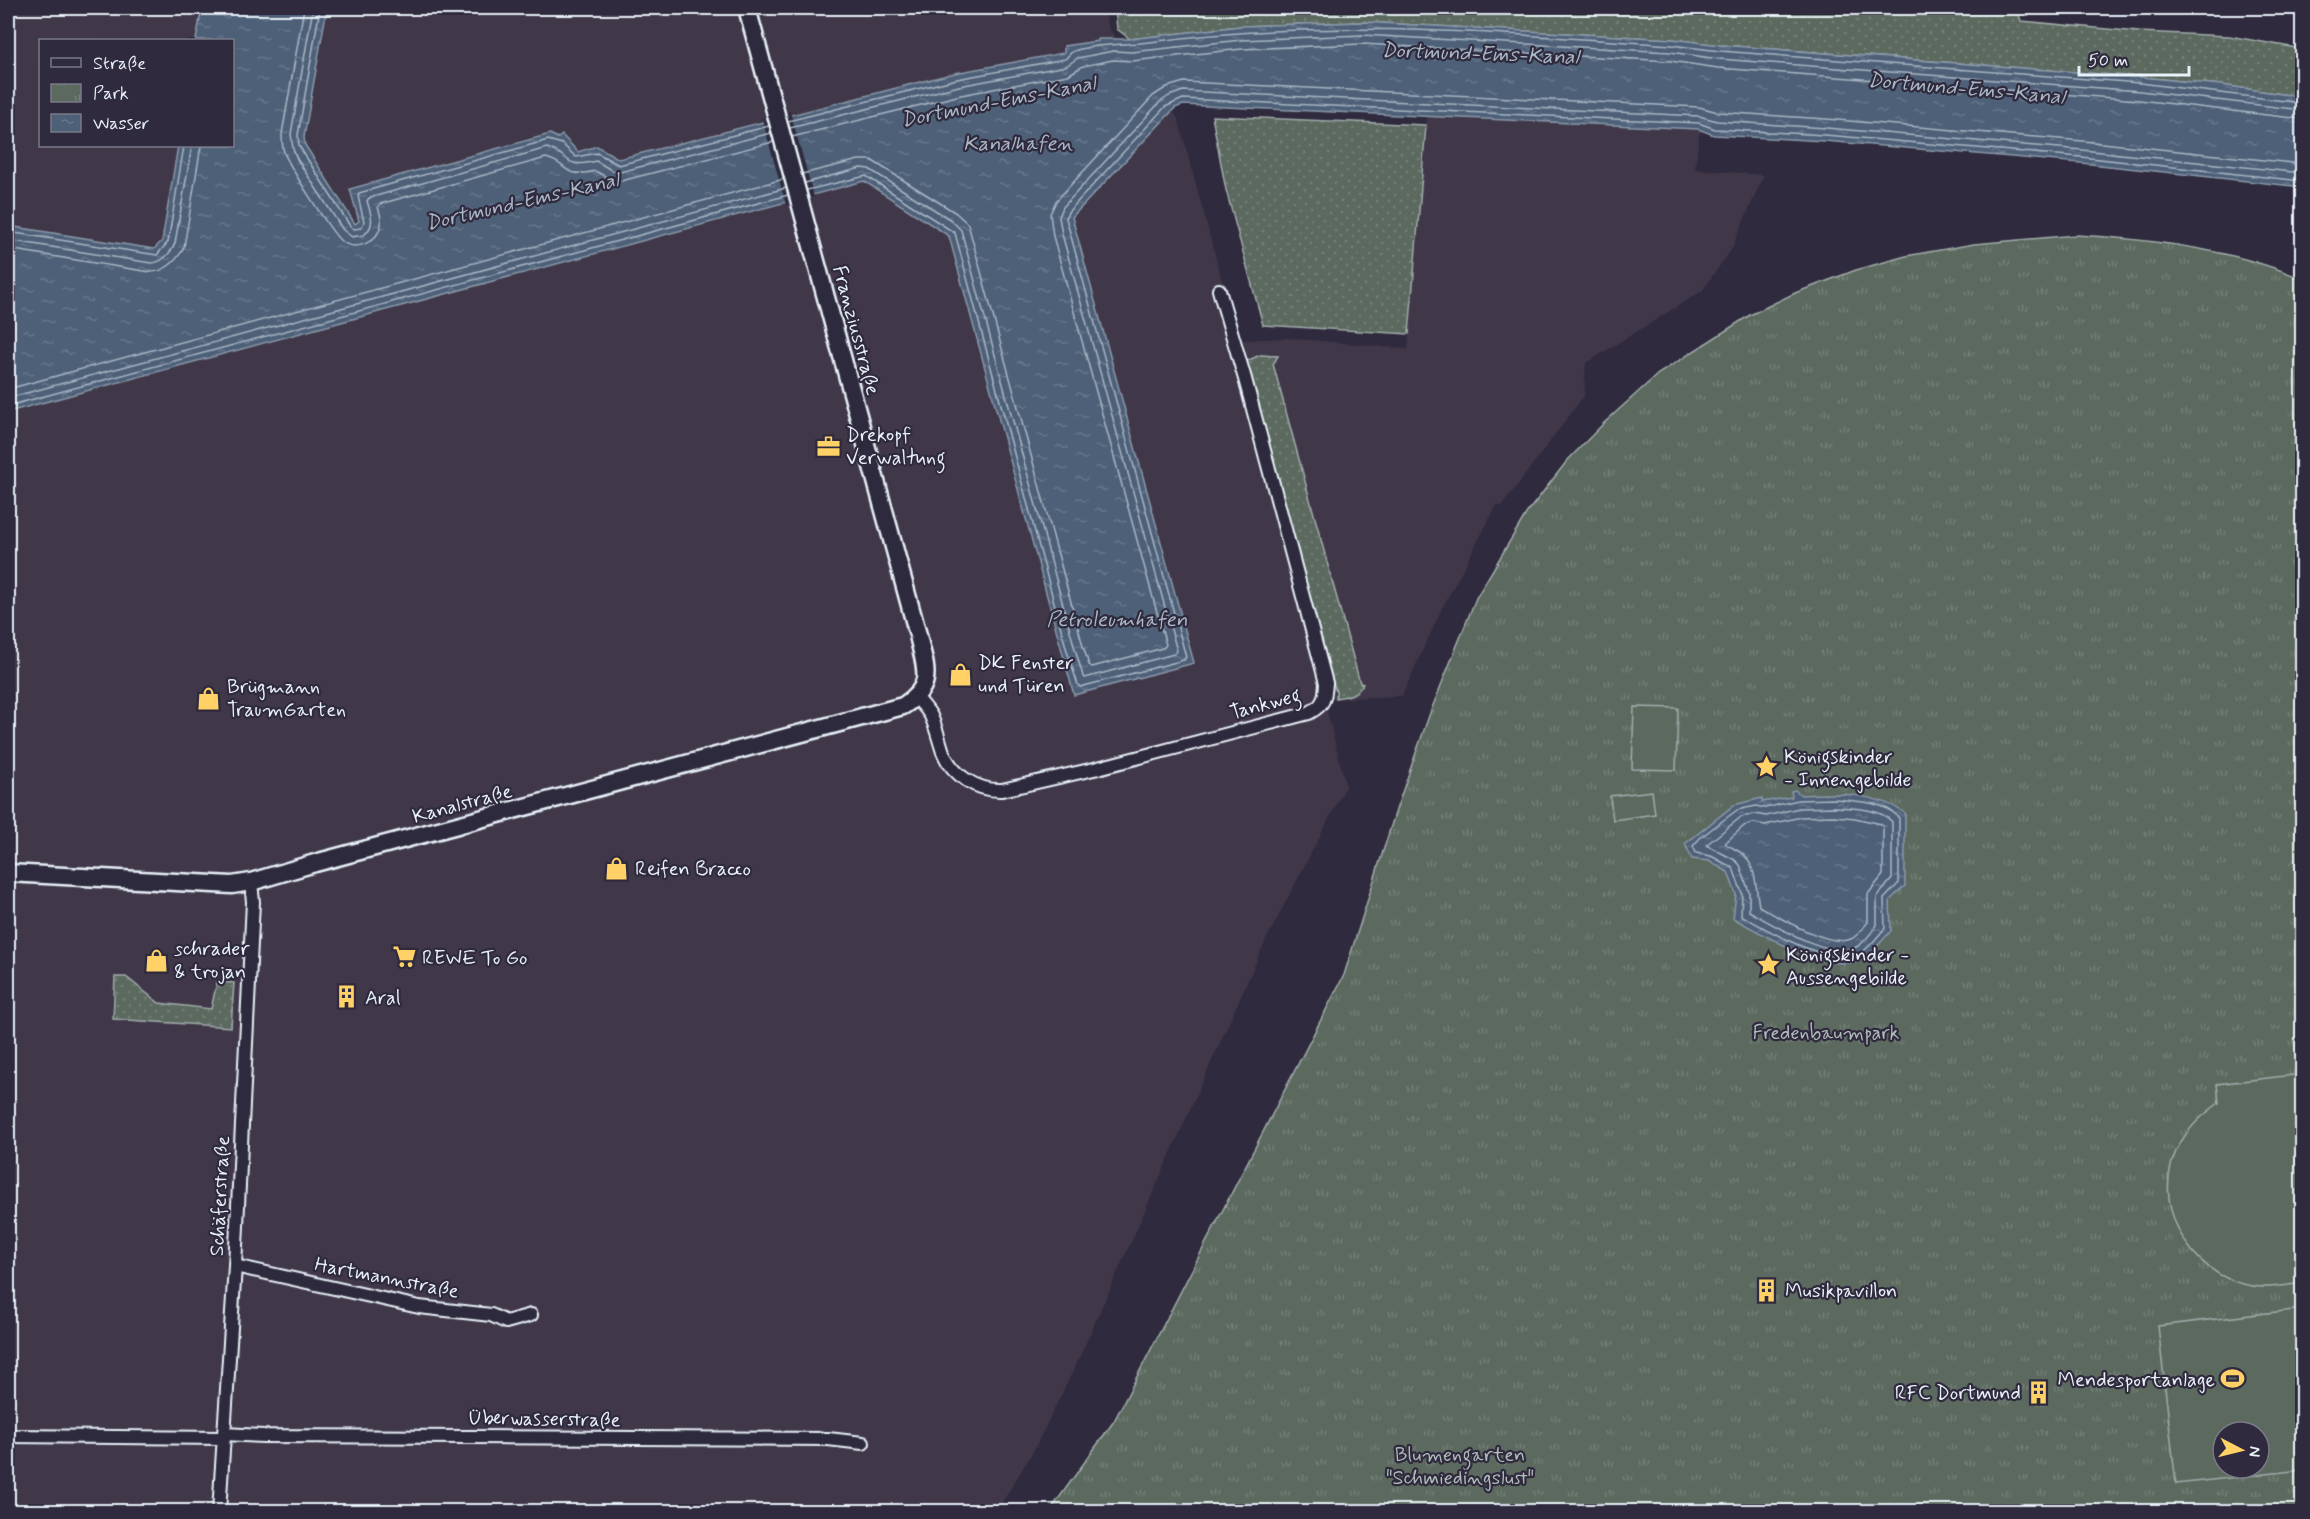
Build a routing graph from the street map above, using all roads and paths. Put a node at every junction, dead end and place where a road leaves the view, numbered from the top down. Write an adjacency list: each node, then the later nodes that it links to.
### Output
1 (747, 8): 3 (main road, Franziusstraße)
2 (1219, 290): 3 (street, Tankweg)
3 (917, 698): 5 (main road, Kanalstraße)
4 (8, 873): 5 (main road, Kanalstraße)
5 (251, 882): 6 (street, Schäferstraße)
6 (235, 1266): 7 (street, Hartmannstraße); 9 (street, Schäferstraße)
7 (531, 1315)
8 (8, 1436): 9 (street, Überwasserstraße)
9 (224, 1436): 10 (street, Überwasserstraße); 11 (street, Schäferstraße)
10 (863, 1443)
11 (219, 1512)

